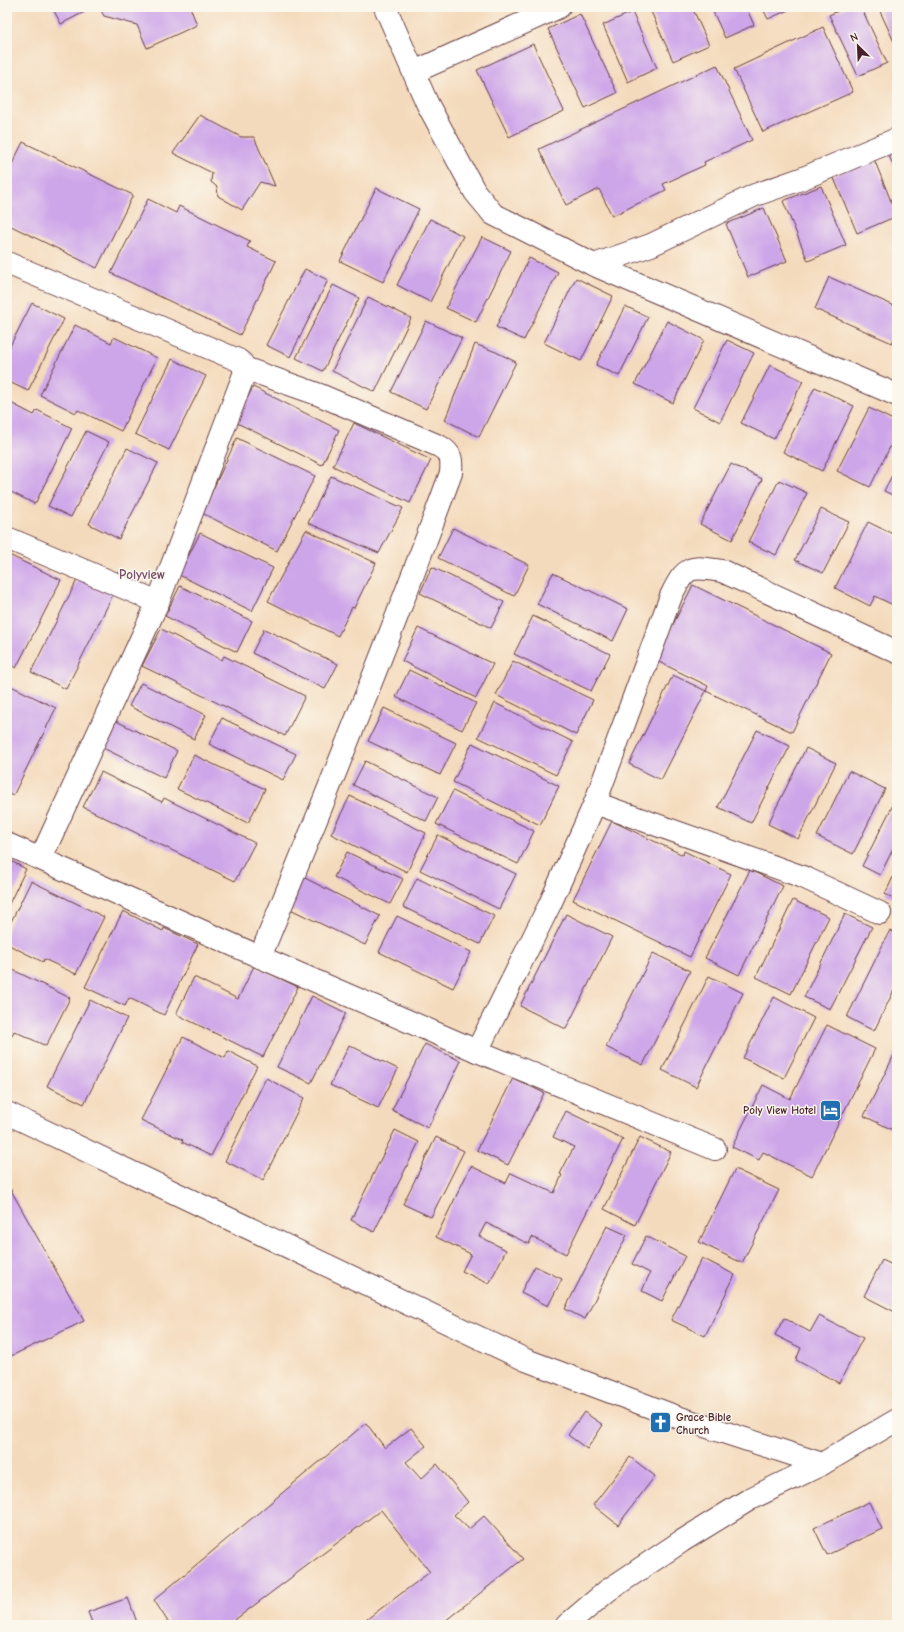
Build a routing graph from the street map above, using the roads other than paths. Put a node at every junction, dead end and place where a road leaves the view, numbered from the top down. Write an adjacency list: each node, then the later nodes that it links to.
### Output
1 (385, 7): 3 (street)
2 (560, 7): 3 (street)
3 (414, 72): 6 (street)
4 (897, 139): 6 (street)
5 (7, 263): 7 (street)
6 (594, 265): 8 (street)
7 (244, 368): 10 (street); 16 (street)
8 (897, 395)
9 (7, 538): 10 (street)
10 (158, 602): 14 (street)
11 (897, 652): 12 (street)
12 (595, 803): 15 (street); 17 (street)
13 (7, 844): 14 (street)
14 (41, 858): 16 (street)
15 (880, 913)
16 (260, 957): 17 (street)
17 (477, 1052): 19 (street)
18 (7, 1113): 21 (street)
19 (715, 1149)
20 (897, 1420): 21 (street)
21 (822, 1464): 22 (street)
22 (567, 1625)

